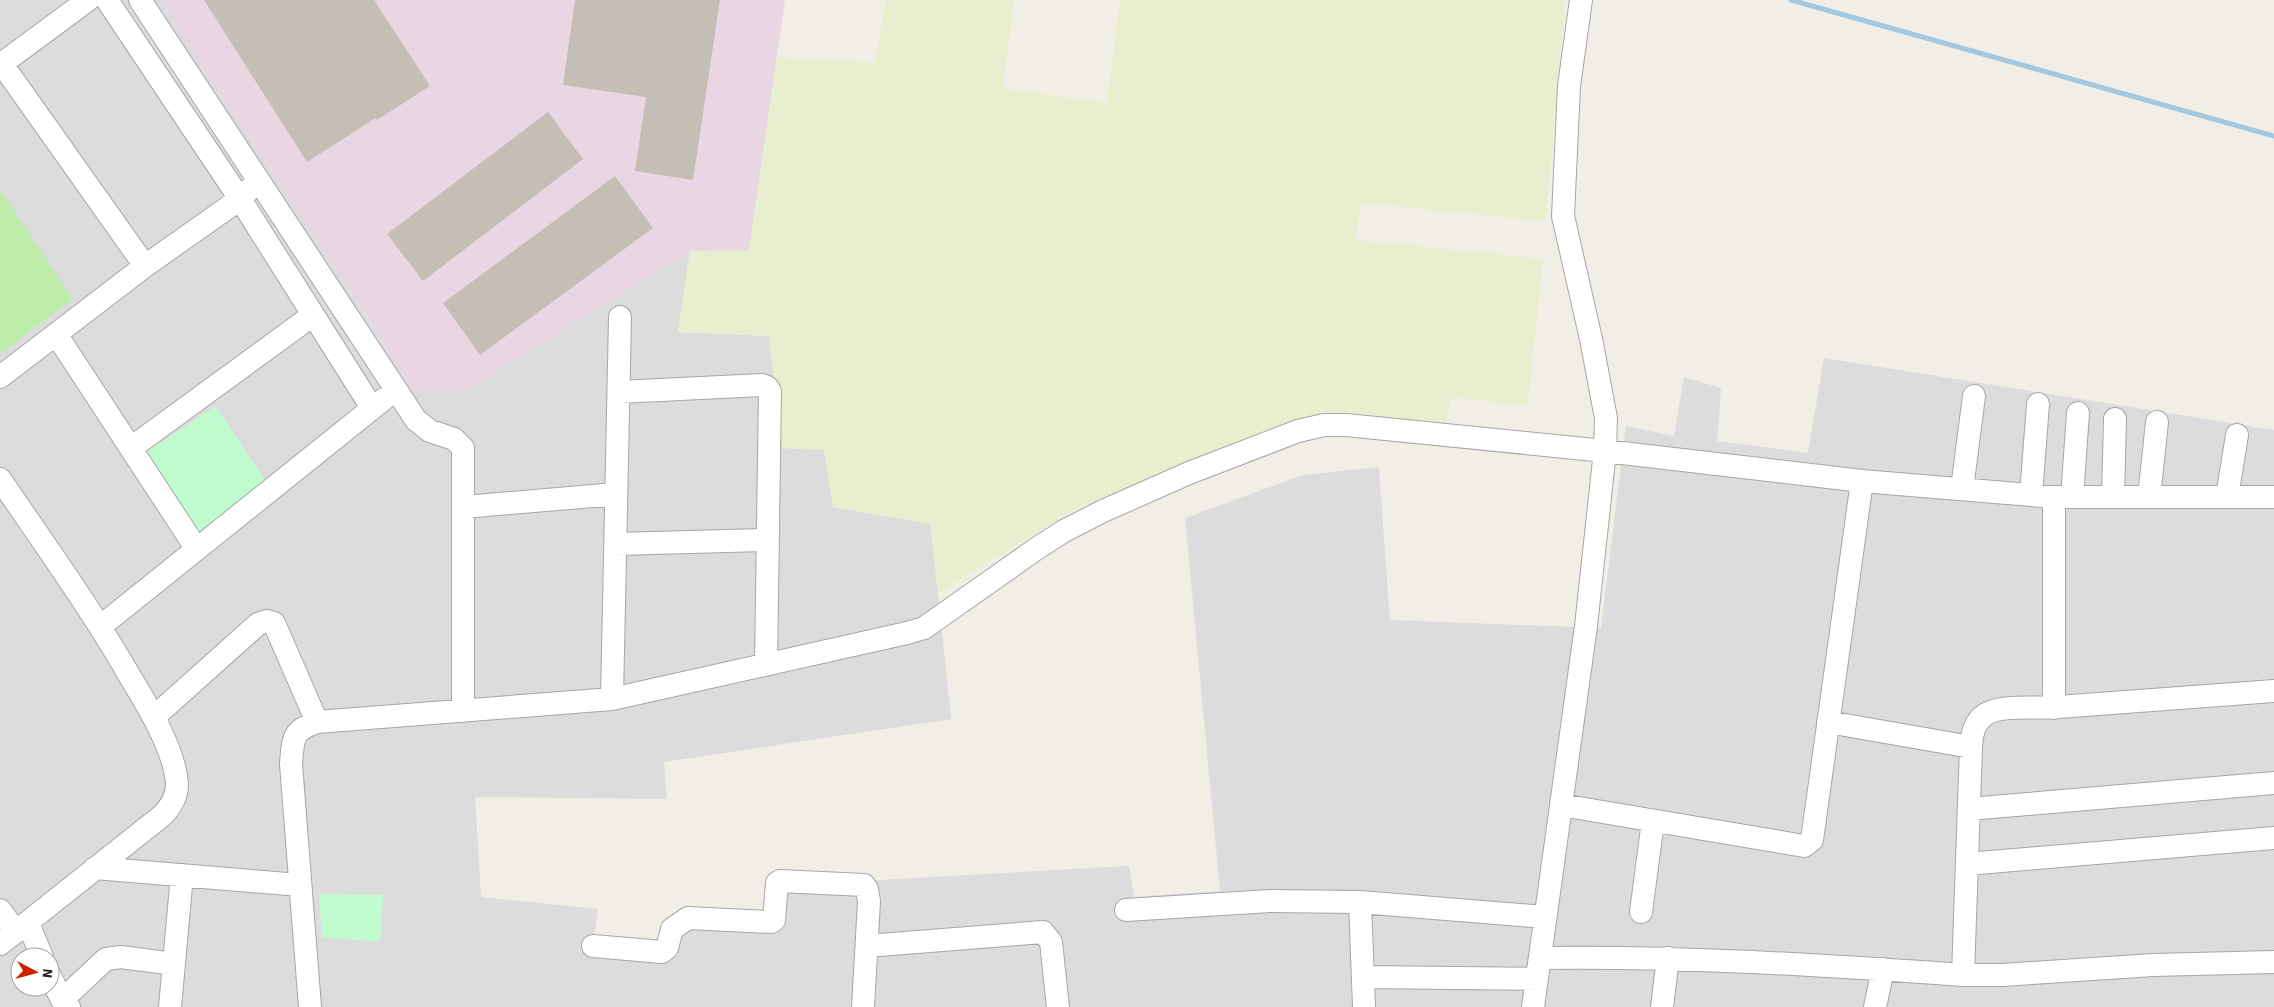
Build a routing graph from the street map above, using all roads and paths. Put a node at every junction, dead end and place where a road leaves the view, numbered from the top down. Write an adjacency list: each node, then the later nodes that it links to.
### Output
1 (88, 0): 5 (street)
2 (107, 0): 7 (street)
3 (140, 0): 6 (street)
4 (1581, 0): 23 (street)
5 (1, 65): 8 (street)
6 (260, 180): 7 (street); 13 (street)
7 (240, 199): 8 (street); 9 (street)
8 (145, 266): 11 (street)
9 (312, 315): 17 (street); 22 (street)
10 (620, 317): 14 (street)
11 (56, 334): 12 (street); 22 (street)
12 (0, 377)
13 (396, 389): 17 (street); 34 (street)
14 (618, 392): 27 (street); 35 (street)
15 (1974, 396): 26 (street)
16 (2038, 404): 28 (street)
17 (372, 408): 37 (street)
18 (2078, 413): 29 (street)
19 (2115, 419): 30 (street)
20 (2157, 422): 31 (street)
21 (2237, 435): 32 (street)
22 (131, 448): 37 (street)
23 (1606, 451): 25 (street); 39 (street); 49 (street)
24 (0, 478): 38 (street)
25 (1862, 481): 26 (street); 46 (street)
26 (1962, 490): 28 (street)
27 (616, 494): 34 (street); 36 (street)
28 (2031, 496): 29 (street)
29 (2063, 497): 30 (street); 42 (street)
30 (2112, 497): 31 (street)
31 (2149, 497): 32 (street)
32 (2227, 497): 33 (street)
33 (2274, 497)
34 (464, 507): 43 (street)
35 (768, 540): 36 (street); 39 (street)
36 (616, 544): 41 (street)
37 (196, 548): 38 (street)
38 (101, 626): 44 (street)
39 (766, 665): 41 (street)
40 (2274, 691): 42 (street)
41 (612, 699): 43 (street)
42 (2054, 708): 47 (street)
43 (463, 711): 45 (street)
44 (154, 717): 45 (street); 54 (street)
45 (317, 722): 56 (street)
46 (1828, 722): 47 (street); 51 (street)
47 (1971, 747): 50 (street)
48 (2274, 783): 50 (street)
49 (1561, 805): 51 (street); 61 (street)
50 (1969, 809): 53 (street)
51 (1653, 821): 60 (street)
52 (2274, 838): 53 (street)
53 (1967, 864): 71 (street)
54 (95, 868): 55 (street); 62 (street)
55 (182, 875): 56 (street); 68 (street)
56 (300, 885): 75 (street)
57 (1360, 902): 59 (street); 61 (street); 72 (street)
58 (0, 910): 62 (street)
59 (1126, 910)
60 (1641, 912)
61 (1545, 917): 69 (street)
62 (14, 933): 65 (street)
63 (593, 946): 64 (street)
64 (867, 946): 76 (street); 77 (street)
65 (30, 947)
66 (1668, 958): 69 (street); 70 (street); 80 (street)
67 (2274, 962): 71 (street)
68 (174, 964): 73 (street); 74 (street)
69 (1538, 968): 72 (street); 79 (street)
70 (1882, 969): 71 (street); 81 (street)
71 (1963, 975)
72 (1363, 977): 78 (street)
73 (65, 1003)
74 (170, 1007)
75 (310, 1007)
76 (863, 1007)
77 (1058, 1007)
78 (1364, 1007)
79 (1533, 1007)
80 (1662, 1007)
81 (1875, 1007)

